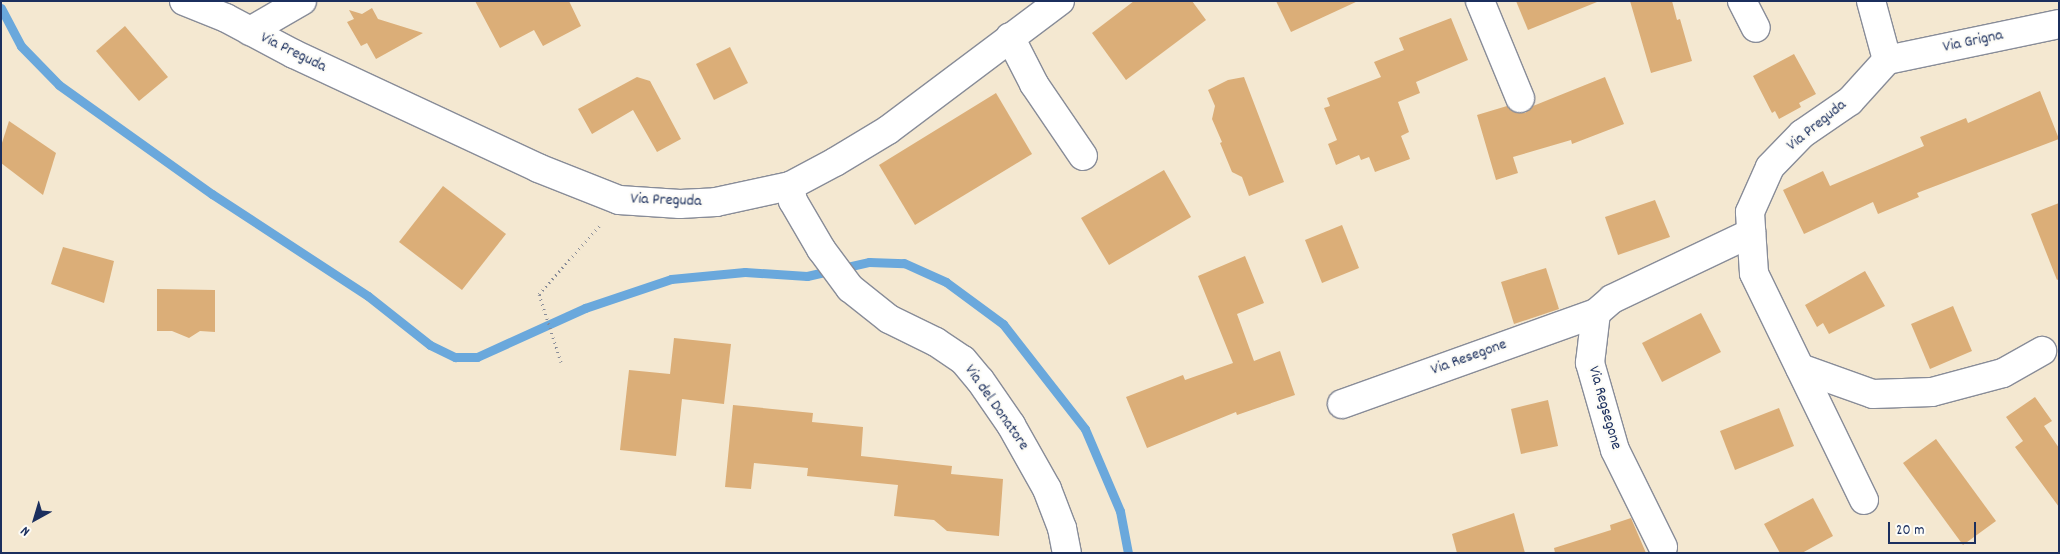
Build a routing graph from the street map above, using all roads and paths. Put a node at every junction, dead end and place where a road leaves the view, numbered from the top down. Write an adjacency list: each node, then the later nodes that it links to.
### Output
1 (184, 1): 9 (street, Via Preguda)
2 (302, 1): 9 (street, Via Preguda)
3 (1060, 1): 10 (street, Via Preguda)
4 (1480, 1): 12 (street)
5 (1742, 1): 8 (street)
6 (1871, 1): 11 (street)
7 (2059, 24): 11 (street, Via Grigna)
8 (1756, 28)
9 (250, 31): 15 (street, Via Preguda)
10 (1010, 37): 13 (street); 14 (street, Via Preguda)
11 (1887, 60): 16 (street, Via Preguda)
12 (1520, 98)
13 (1083, 156)
14 (790, 186): 15 (street, Via Preguda); 24 (street, Via del Donatore)
15 (622, 200): 19 (path)
16 (1752, 233): 17 (street); 20 (street, Via Preguda)
17 (1596, 313): 21 (street, Via Resegone); 23 (street, Via Regsegone)
18 (2042, 351): 20 (street)
19 (560, 362)
20 (1800, 368): 22 (street, Via Preguda)
21 (1342, 404)
22 (1864, 500)
23 (1663, 548)
24 (1067, 553)

